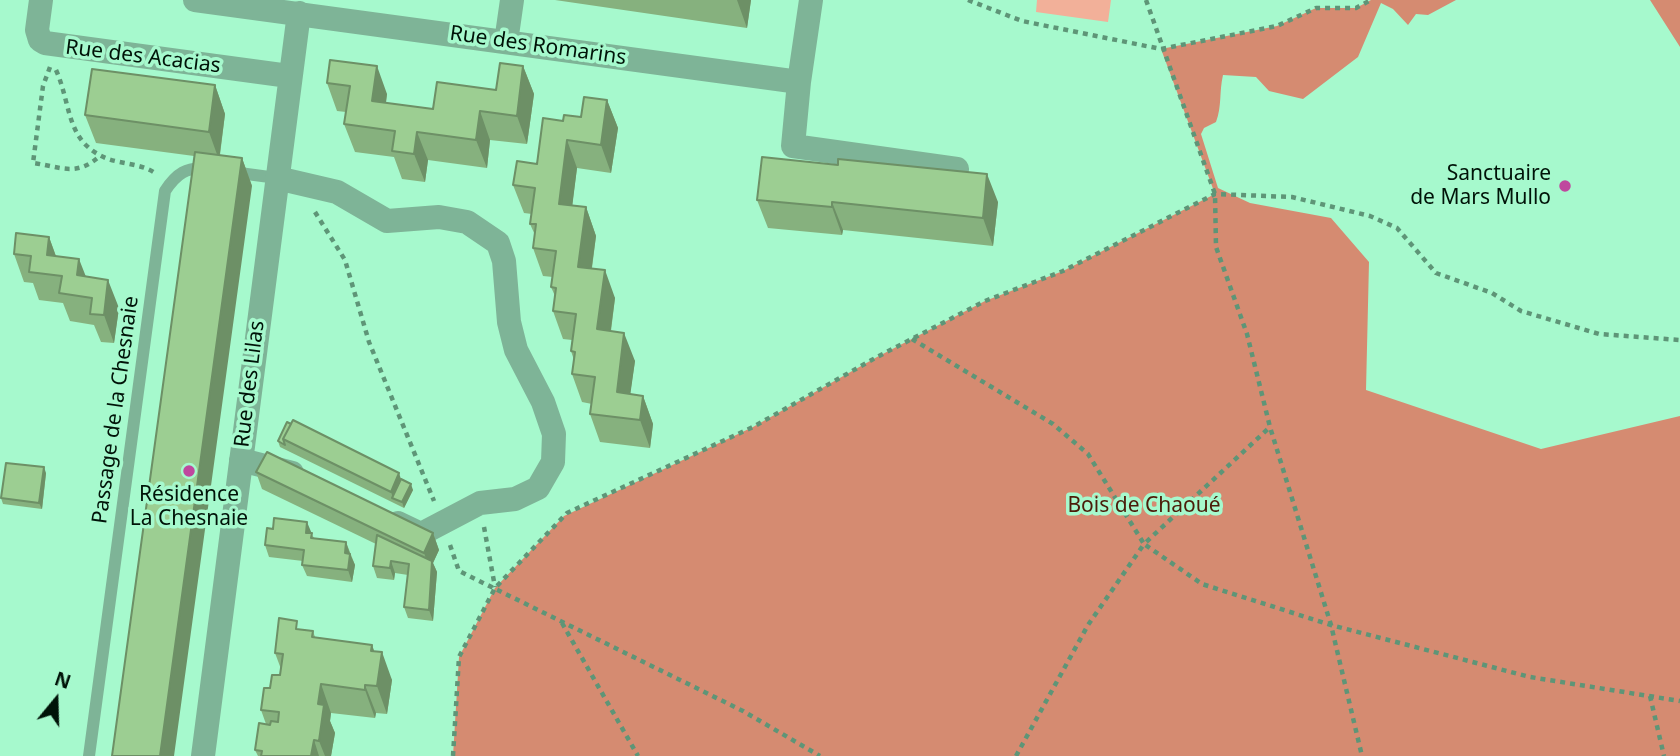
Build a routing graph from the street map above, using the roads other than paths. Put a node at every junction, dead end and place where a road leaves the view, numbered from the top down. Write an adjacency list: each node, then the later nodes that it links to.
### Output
1 (41, 0): 7 (street, Rue des Acacias)
2 (195, 0): 5 (street, Rue des Romarins)
3 (512, 0): 6 (street)
4 (811, 0): 8 (street)
5 (288, 8): 6 (street, Rue des Romarins); 7 (street, Rue des Lilas)
6 (506, 42): 8 (street, Rue des Romarins)
7 (289, 76): 10 (street, Rue des Lilas)
8 (800, 82): 9 (street)
9 (957, 169)
10 (277, 178): 11 (street, Rue des Lilas); 13 (street); 14 (lane, Passage de la Chesnaie)
11 (241, 460): 12 (street); 15 (street, Rue des Lilas)
12 (316, 485)
13 (374, 512)
14 (89, 756)
15 (202, 756)

